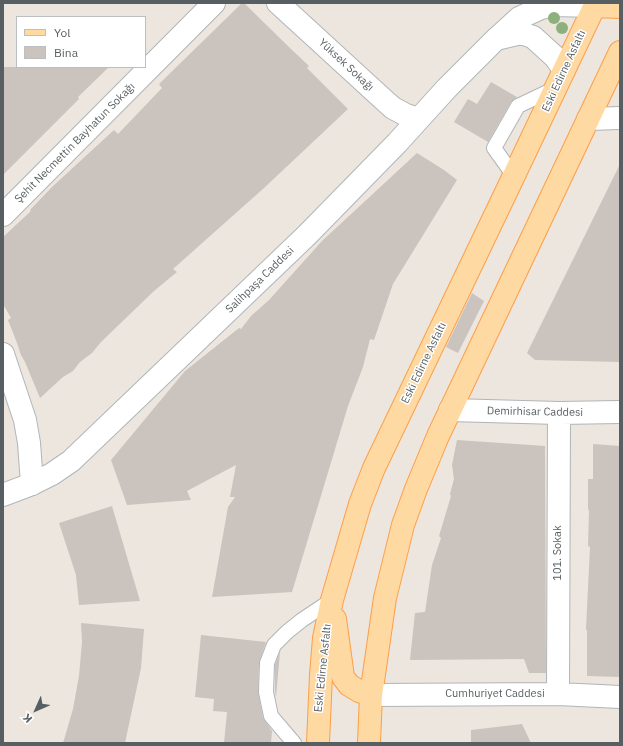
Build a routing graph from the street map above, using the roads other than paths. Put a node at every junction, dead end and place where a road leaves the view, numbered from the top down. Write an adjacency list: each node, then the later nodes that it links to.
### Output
1 (214, 3): 12 (street, Şehit Necmettin Bayhatun Sokağı)
2 (278, 3): 9 (street, Yüksek Sokağı)
3 (595, 4): 4 (main road); 5 (street, Salihpaşa Caddesi); 7 (main road, Eski Edirne Asfaltı)
4 (620, 7)
5 (496, 39): 7 (street); 9 (street, Salihpaşa Caddesi)
6 (620, 52): 10 (main road)
7 (560, 79): 11 (main road, Eski Edirne Asfaltı); 11 (lane)
8 (620, 118): 10 (street)
9 (418, 119): 17 (street, Salihpaşa Caddesi)
10 (588, 119): 14 (main road)
11 (514, 176): 19 (main road, Eski Edirne Asfaltı)
12 (3, 215)
13 (3, 354): 17 (street)
14 (450, 410): 16 (street, Demirhisar Caddesi); 21 (main road)
15 (620, 412): 16 (street, Demirhisar Caddesi)
16 (559, 413): 20 (street, 101. Sokak)
17 (32, 484): 18 (street, Salihpaşa Caddesi)
18 (3, 495)
19 (332, 600): 21 (main road); 23 (lane); 24 (main road, Eski Edirne Asfaltı)
20 (558, 694): 21 (street, Cumhuriyet Caddesi); 22 (street, Cumhuriyet Caddesi)
21 (371, 695): 25 (main road)
22 (620, 697)
23 (294, 743)
24 (318, 743)
25 (369, 743)

